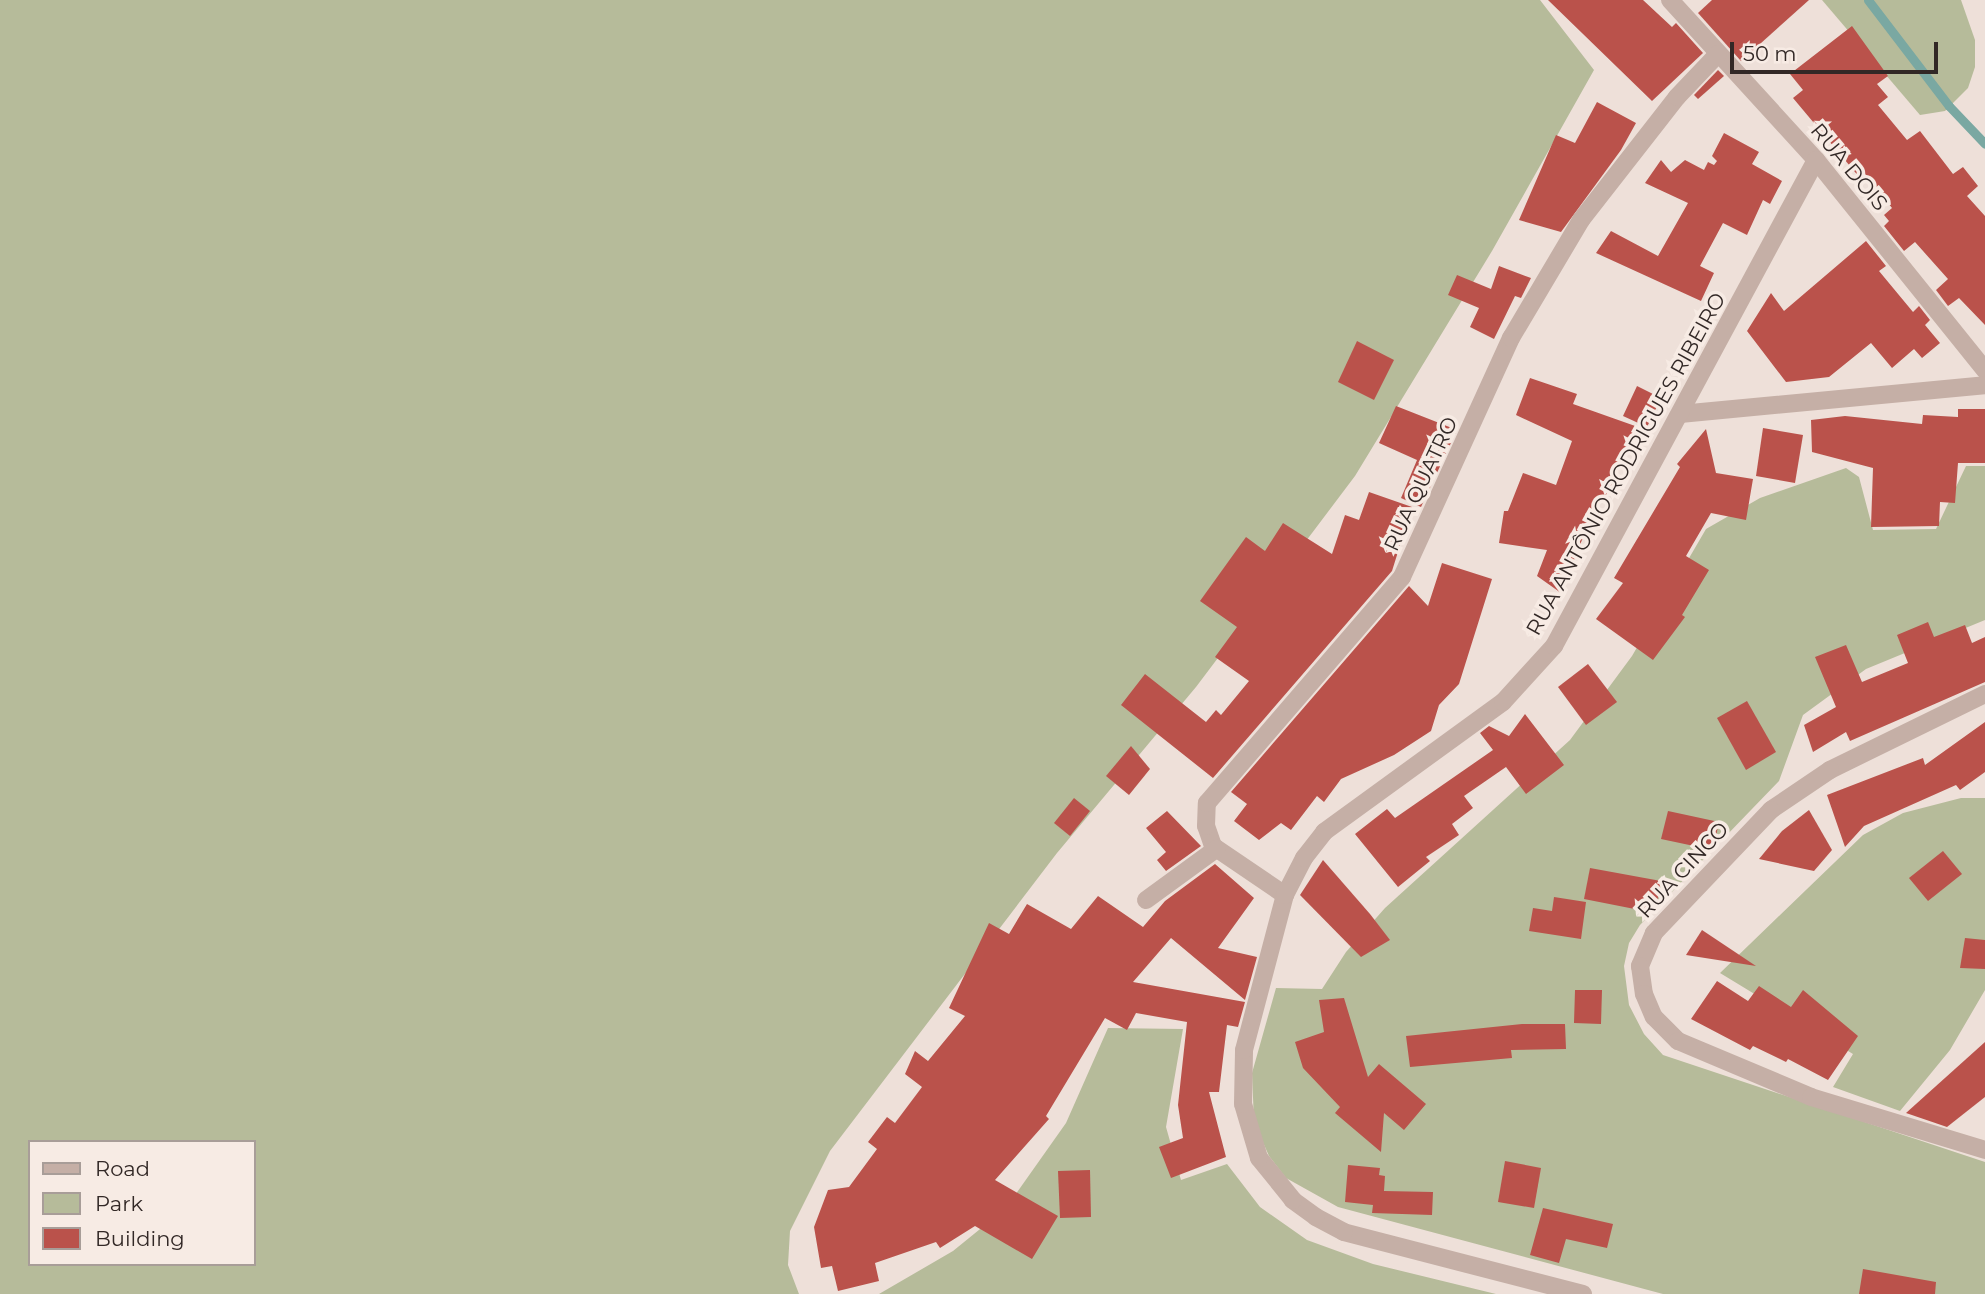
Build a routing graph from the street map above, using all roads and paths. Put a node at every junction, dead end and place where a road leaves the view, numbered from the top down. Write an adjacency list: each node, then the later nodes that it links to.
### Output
1 (1670, 0): 2 (street, RUA DOIS)
2 (1718, 54): 3 (street, RUA DOIS); 8 (street, RUA QUATRO)
3 (1816, 160): 4 (street, RUA DOIS); 6 (street, RUA ANTÔNIO RODRIGUES RIBEIRO)
4 (1985, 370)
5 (1985, 385): 6 (street)
6 (1680, 414): 9 (street, RUA ANTÔNIO RODRIGUES RIBEIRO)
7 (1985, 694): 11 (street, RUA CINCO)
8 (1216, 849): 9 (street); 10 (street)
9 (1285, 895): 12 (street, RUA ANTÔNIO RODRIGUES RIBEIRO)
10 (1146, 900)
11 (1985, 1150)
12 (1583, 1294)

